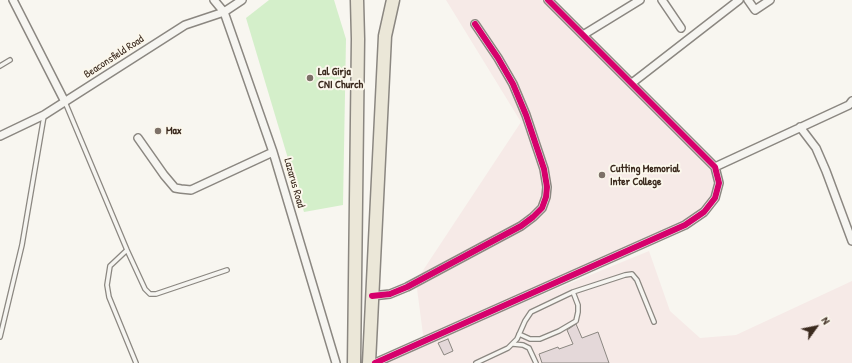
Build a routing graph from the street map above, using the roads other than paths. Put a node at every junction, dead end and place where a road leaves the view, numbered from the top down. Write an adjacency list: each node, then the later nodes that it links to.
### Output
1 (13, 0): 19 (street)
2 (214, 0): 12 (street)
3 (242, 0): 12 (street, Beaconsfield Road)
4 (357, 0): 36 (main road)
5 (393, 0): 31 (main road)
6 (548, 0): 15 (street)
7 (640, 0): 15 (street)
8 (662, 0): 14 (street)
9 (739, 0): 18 (street)
10 (748, 0): 11 (street)
11 (770, 0)
12 (224, 12): 19 (street, Beaconsfield Road); 25 (street, Lazarus Road)
13 (475, 24): 31 (street)
14 (681, 28)
15 (584, 35): 18 (street)
16 (10, 60): 17 (lane)
17 (0, 66)
18 (632, 83): 26 (street)
19 (65, 102): 21 (street, Beaconsfield Road); 28 (lane)
20 (851, 106): 22 (street)
21 (44, 115): 23 (street, Beaconsfield Road); 34 (lane)
22 (800, 127): 26 (street); 27 (street)
23 (0, 136)
24 (138, 138): 25 (street)
25 (273, 152): 38 (street, Lazarus Road)
26 (715, 166): 40 (street)
27 (852, 241)
28 (128, 250): 29 (lane); 37 (lane)
29 (227, 270)
30 (573, 292): 32 (lane); 33 (lane); 33 (lane)
31 (372, 296): 39 (main road)
32 (654, 322)
33 (519, 334): 35 (lane)
34 (0, 337)
35 (513, 344): 41 (lane); 42 (lane)
36 (354, 357)
37 (136, 363)
38 (336, 363)
39 (369, 363)
40 (375, 363)
41 (476, 363)
42 (536, 363)

